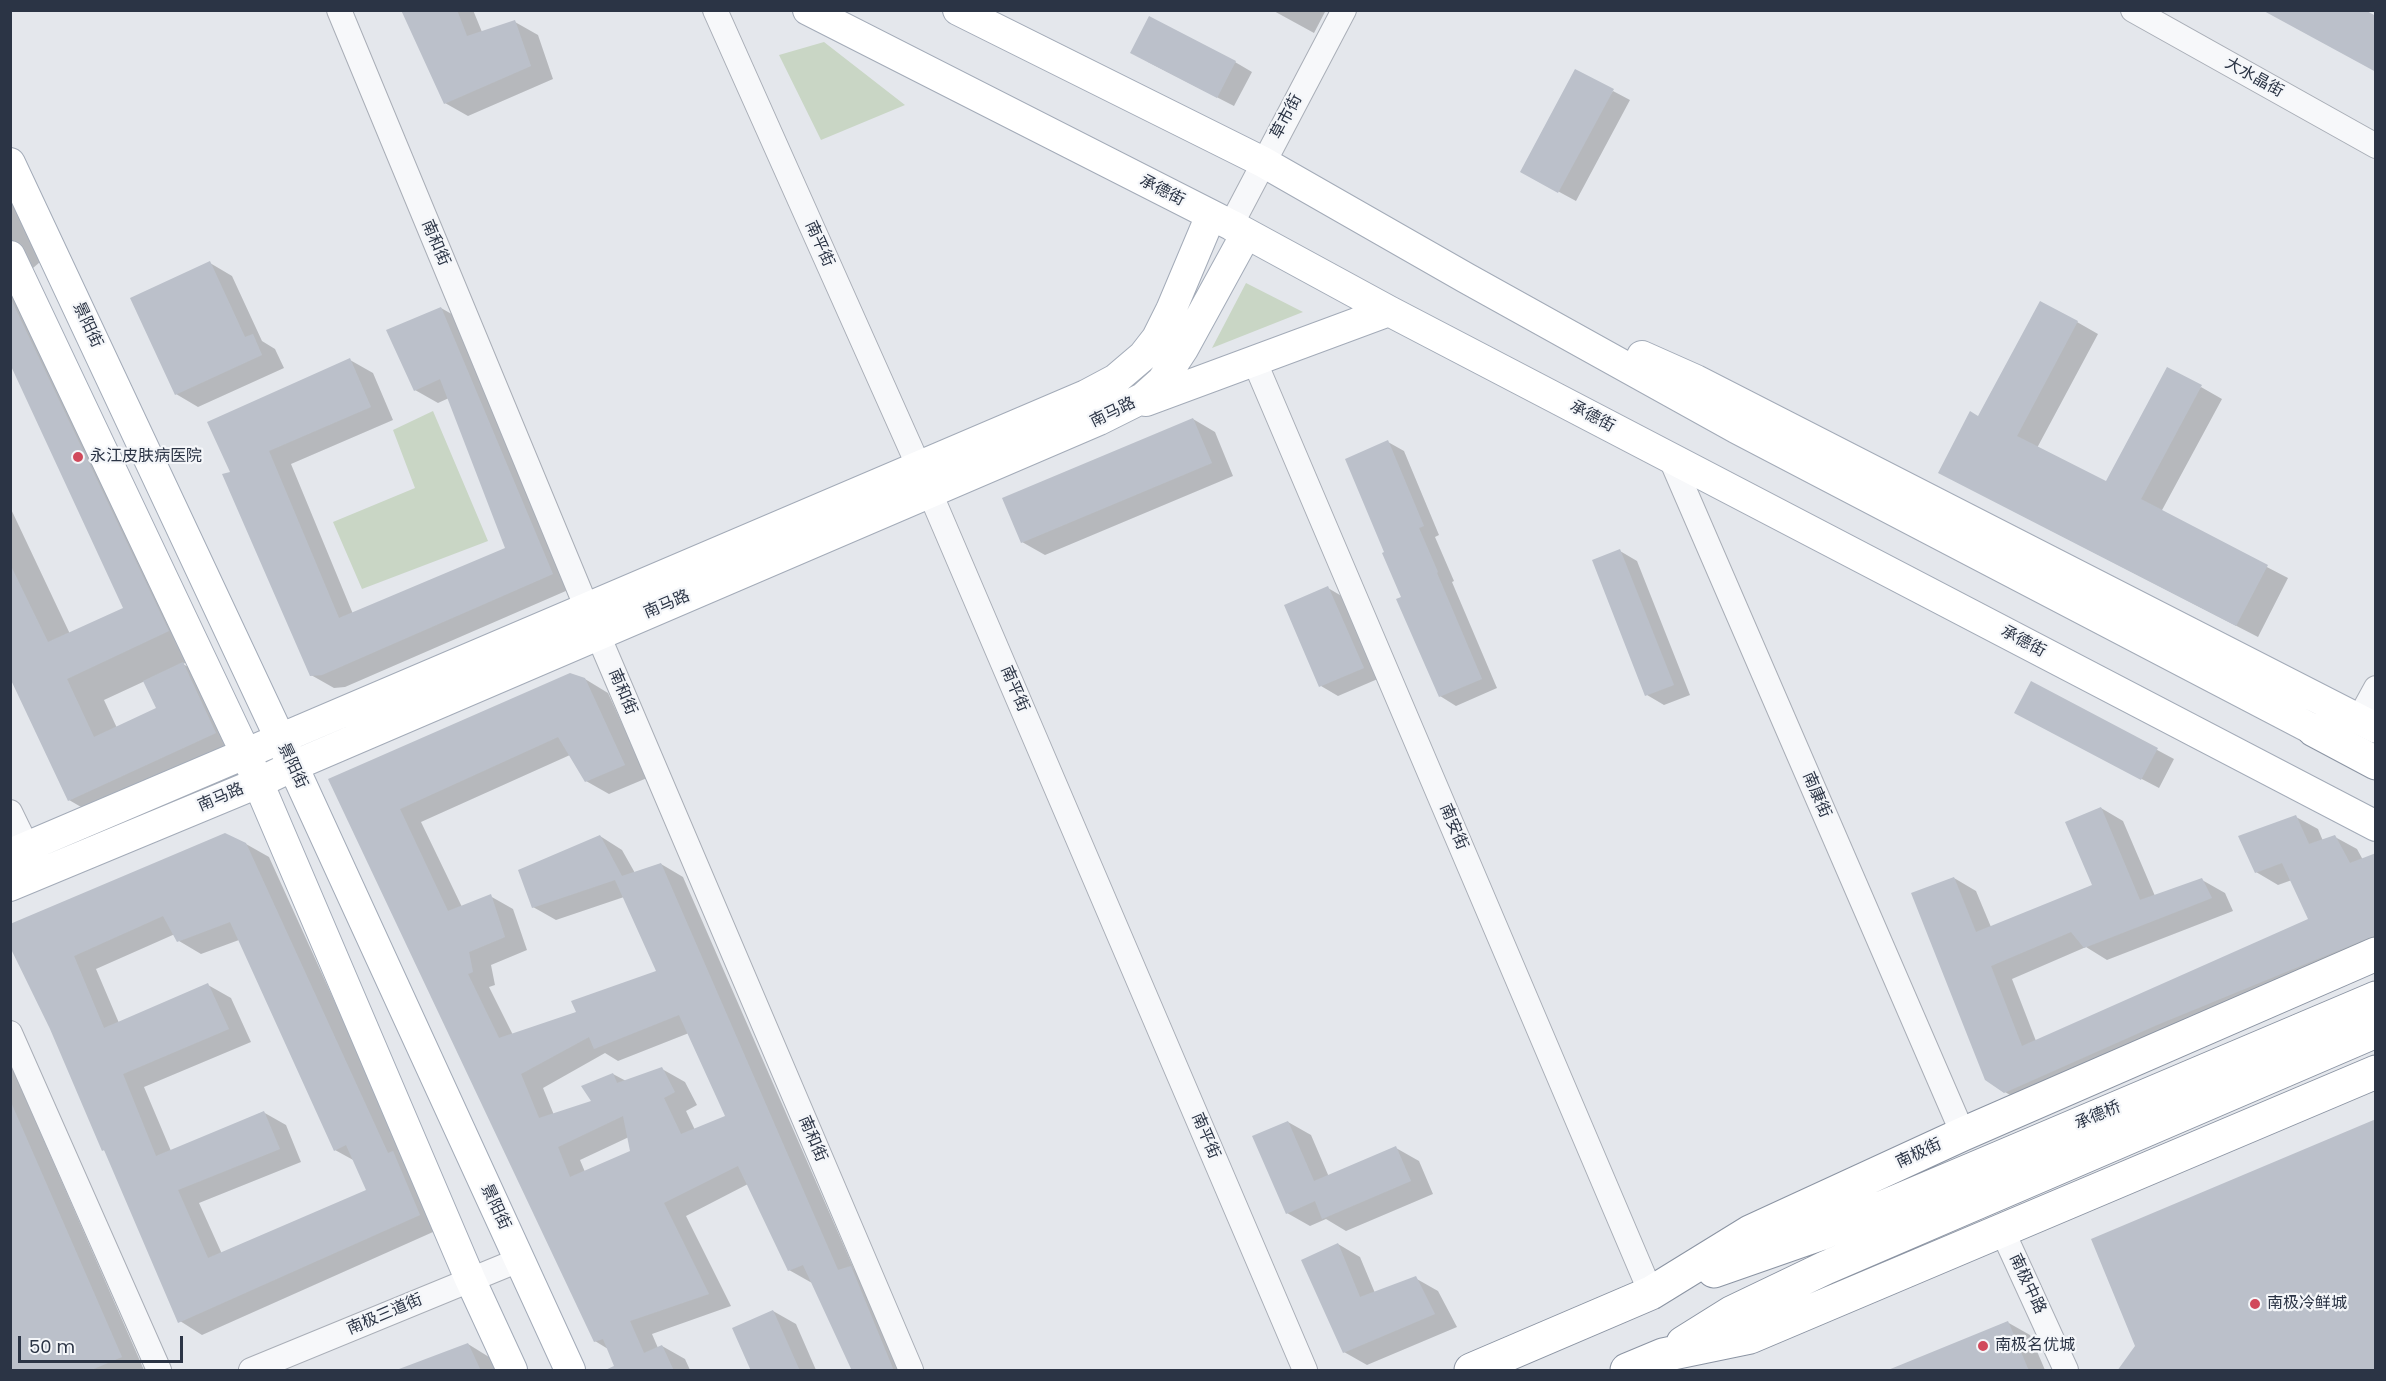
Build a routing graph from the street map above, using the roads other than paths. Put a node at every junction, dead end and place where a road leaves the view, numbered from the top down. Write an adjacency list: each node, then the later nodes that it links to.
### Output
1 (339, 10): 18 (street, 南和街)
2 (715, 10): 17 (street, 南平街)
3 (808, 10): 10 (main road, 承德街)
4 (958, 10): 8 (main road)
5 (1344, 10): 8 (street, 草市街)
6 (2133, 10): 7 (street, 大水晶街)
7 (2376, 146)
8 (1263, 162): 10 (street, 草市街); 12 (main road)
9 (10, 163): 22 (main road, 景阳街)
10 (1229, 225): 13 (main road, 承德街); 15 (main road, 南马路); 17 (main road, 南马路)
11 (10, 256): 23 (main road)
12 (1466, 278): 20 (main road); 21 (main road)
13 (1389, 311): 14 (main road); 16 (main road, 承德街)
14 (1254, 360): 15 (main road); 40 (street, 南安街)
15 (1118, 411): 17 (main road, 南马路)
16 (1670, 457): 28 (main road, 承德街); 36 (street, 南康街)
17 (924, 480): 18 (main road, 南马路); 47 (street, 南平街)
18 (592, 622): 22 (main road, 南马路); 25 (main road, 南马路); 46 (street, 南和街)
19 (2376, 688): 20 (street)
20 (2367, 723)
21 (2314, 729): 24 (highway)
22 (280, 739): 23 (main road, 南马路); 25 (main road, 景阳街)
23 (246, 754): 26 (main road); 29 (main road, 南马路)
24 (2376, 763)
25 (293, 766): 26 (main road, 南马路); 38 (main road, 景阳街)
26 (258, 783): 30 (main road, 南马路); 39 (main road)
27 (10, 812): 29 (street)
28 (2376, 826)
29 (19, 850)
30 (10, 886)
31 (2376, 954): 36 (highway, 南极街)
32 (2376, 998): 40 (highway, 承德桥)
33 (2376, 1031): 41 (highway, 承德桥)
34 (10, 1033): 42 (street)
35 (2376, 1072): 37 (highway)
36 (1963, 1134): 40 (highway, 南极街)
37 (2002, 1230): 41 (highway); 50 (street, 南极中路)
38 (519, 1260): 39 (street, 南极三道街); 45 (main road, 景阳街)
39 (470, 1280): 43 (street, 南极三道街); 44 (main road)
40 (1651, 1293): 48 (highway, 南极街)
41 (1666, 1363): 49 (highway)
42 (159, 1371)
43 (251, 1371)
44 (512, 1371)
45 (570, 1371)
46 (911, 1371)
47 (1305, 1371)
48 (1471, 1371)
49 (1627, 1371)
50 (2066, 1371)

